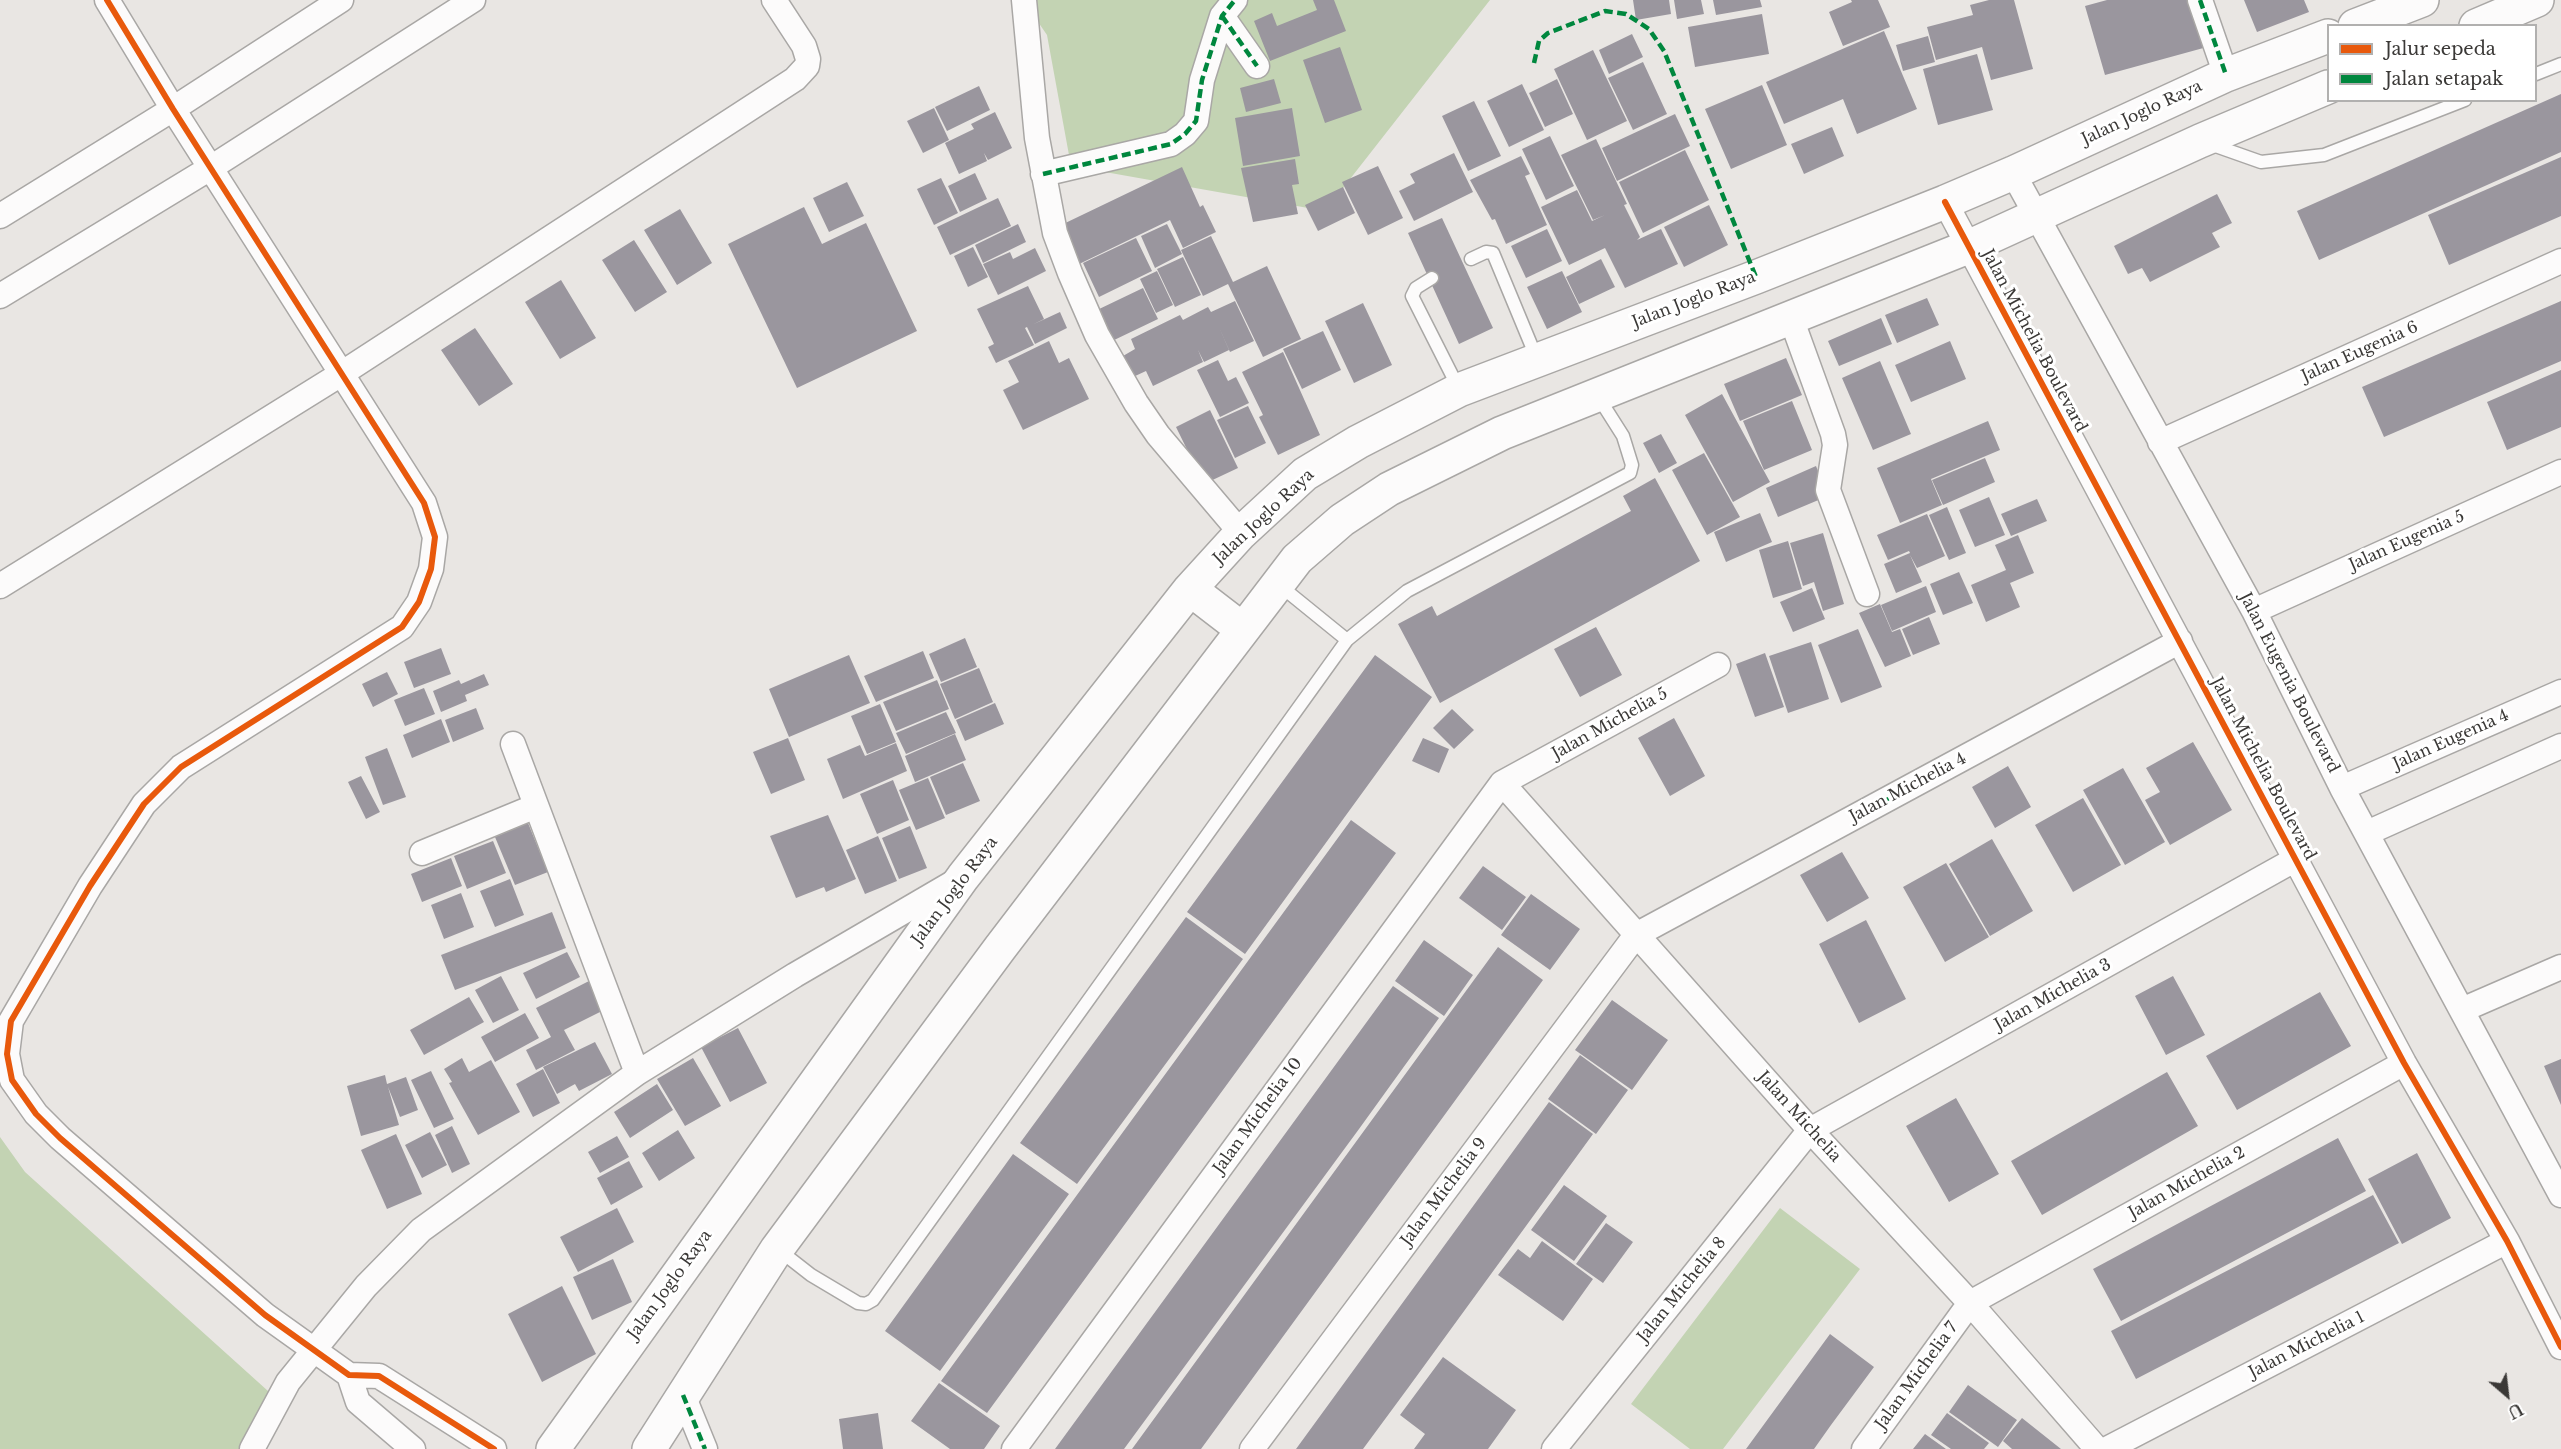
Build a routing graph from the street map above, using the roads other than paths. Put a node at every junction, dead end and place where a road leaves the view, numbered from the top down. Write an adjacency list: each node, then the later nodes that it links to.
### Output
1 (107, 0): 19 (street)
2 (341, 0): 19 (street)
3 (473, 0): 21 (street)
4 (774, 0): 34 (street)
5 (1024, 0): 23 (street)
6 (2200, 0): 16 (street)
7 (2421, 0): 10 (main road)
8 (2537, 0): 11 (main road)
9 (1229, 8): 14 (street); 23 (street)
10 (2360, 24)
11 (2481, 24)
12 (2327, 36): 16 (main road, Jalan Joglo Raya)
13 (2561, 64): 15 (lane)
14 (1257, 66)
15 (2537, 73)
16 (2226, 75): 22 (main road, Jalan Joglo Raya)
17 (2327, 87): 20 (main road)
18 (2460, 102): 20 (lane)
19 (173, 109): 21 (street); 26 (street)
20 (2200, 141): 25 (main road)
21 (212, 167): 31 (street); 34 (street)
22 (2013, 173): 24 (main road, Jalan Joglo Raya); 25 (street, Jalan Eugenia Boulevard)
23 (1043, 174): 39 (street)
24 (1945, 202): 27 (street, Jalan Michelia Boulevard); 33 (main road, Jalan Joglo Raya)
25 (2038, 215): 27 (main road); 37 (street, Jalan Eugenia Boulevard)
26 (0, 216)
27 (1968, 247): 32 (main road); 47 (street, Jalan Michelia Boulevard)
28 (1471, 259): 33 (lane)
29 (2561, 261): 37 (street, Jalan Eugenia 6)
30 (1432, 278): 35 (lane)
31 (0, 296)
32 (1791, 318): 36 (main road); 43 (street)
33 (1537, 359): 35 (main road, Jalan Joglo Raya)
34 (341, 374): 41 (street); 70 (street)
35 (1459, 390): 39 (main road, Jalan Joglo Raya)
36 (1596, 394): 40 (main road); 46 (lane)
37 (2160, 442): 44 (street, Jalan Eugenia Boulevard)
38 (2561, 472): 44 (street, Jalan Eugenia 5)
39 (1241, 533): 42 (main road, Jalan Joglo Raya)
40 (1278, 583): 45 (main road); 46 (lane)
41 (0, 586)
42 (1190, 589): 45 (main road); 58 (main road, Jalan Joglo Raya)
43 (1867, 594)
44 (2253, 611): 53 (street, Jalan Eugenia Boulevard)
45 (1242, 628): 67 (main road)
46 (1347, 640): 67 (lane)
47 (2180, 641): 57 (street, Jalan Michelia Boulevard); 59 (street, Jalan Michelia 4)
48 (1718, 665): 52 (street, Jalan Michelia 5)
49 (2561, 692): 53 (street, Jalan Eugenia 4)
50 (513, 744): 54 (street)
51 (2561, 746): 55 (street)
52 (1502, 783): 59 (street, Jalan Michelia); 79 (street, Jalan Michelia 10)
53 (2342, 788): 55 (street, Jalan Eugenia Boulevard)
54 (536, 806): 56 (street); 63 (street)
55 (2367, 833): 61 (street, Jalan Eugenia Boulevard)
56 (422, 853)
57 (2296, 859): 62 (street, Jalan Michelia Boulevard); 64 (street, Jalan Michelia 3)
58 (963, 877): 63 (street); 76 (main road, Jalan Joglo Raya)
59 (1636, 935): 64 (street, Jalan Michelia); 80 (street, Jalan Michelia 9)
60 (2561, 967): 61 (street)
61 (2462, 1010): 65 (street, Jalan Eugenia Boulevard)
62 (2404, 1063): 66 (street, Jalan Michelia Boulevard); 68 (street, Jalan Michelia 2)
63 (637, 1073): 70 (street)
64 (1810, 1130): 68 (street, Jalan Michelia); 81 (street, Jalan Michelia 8)
65 (2561, 1195)
66 (2507, 1241): 69 (street, Jalan Michelia Boulevard); 84 (street, Jalan Michelia 1)
67 (777, 1249): 72 (main road)
68 (1970, 1303): 82 (street, Jalan Michelia 7); 83 (street, Jalan Michelia)
69 (2561, 1347)
70 (315, 1351): 71 (street); 73 (street)
71 (349, 1375): 74 (street); 75 (street)
72 (683, 1395): 77 (main road); 78 (street)
73 (252, 1449)
74 (413, 1449)
75 (494, 1449)
76 (553, 1449)
77 (649, 1449)
78 (705, 1449)
79 (1014, 1449)
80 (1252, 1449)
81 (1554, 1449)
82 (1864, 1449)
83 (2097, 1449)
84 (2108, 1449)

